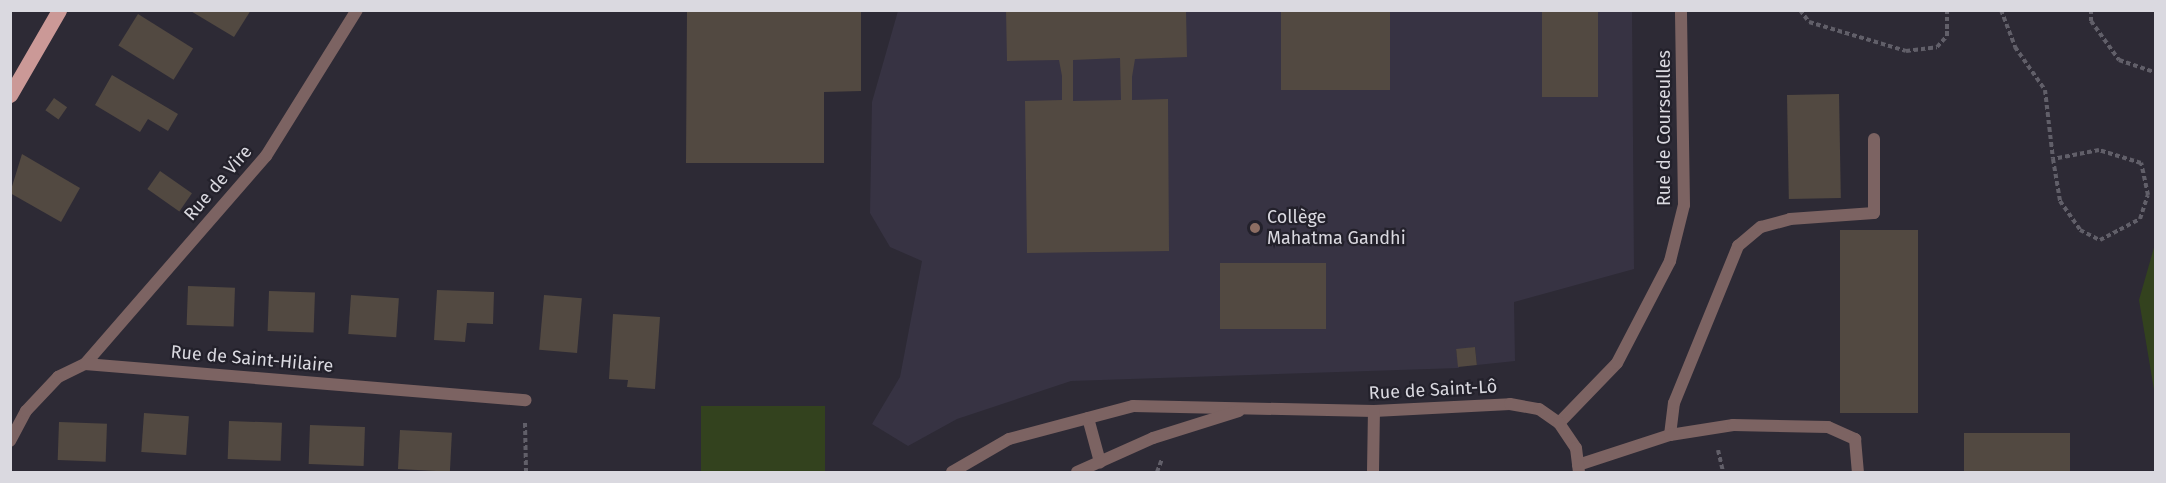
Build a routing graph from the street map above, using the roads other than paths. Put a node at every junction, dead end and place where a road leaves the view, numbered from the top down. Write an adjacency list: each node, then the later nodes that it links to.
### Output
1 (59, 10): 4 (main road)
2 (357, 10): 6 (street, Rue de Vire)
3 (1682, 10): 11 (street, Rue de Courseulles)
4 (13, 87)
5 (1874, 139): 12 (street)
6 (85, 364): 7 (street, Rue de Saint-Hilaire); 13 (street, Rue de Saint-Hilaire)
7 (526, 400)
8 (1249, 407): 9 (street, Rue de Saint-Lô); 10 (street, Rue de Saint-Lô); 14 (street, Rue de Saint-Lô)
9 (1374, 411): 11 (street, Rue de Saint-Lô); 18 (street)
10 (1088, 418): 14 (street); 16 (street, Rue de Saint-Lô)
11 (1559, 423): 15 (street, Rue de Saint-Lô)
12 (1670, 435): 15 (street); 19 (street)
13 (10, 441)
14 (1100, 462): 17 (street, Rue de Saint-Lô)
15 (1579, 469)
16 (952, 472)
17 (1077, 472)
18 (1373, 472)
19 (1858, 472)

